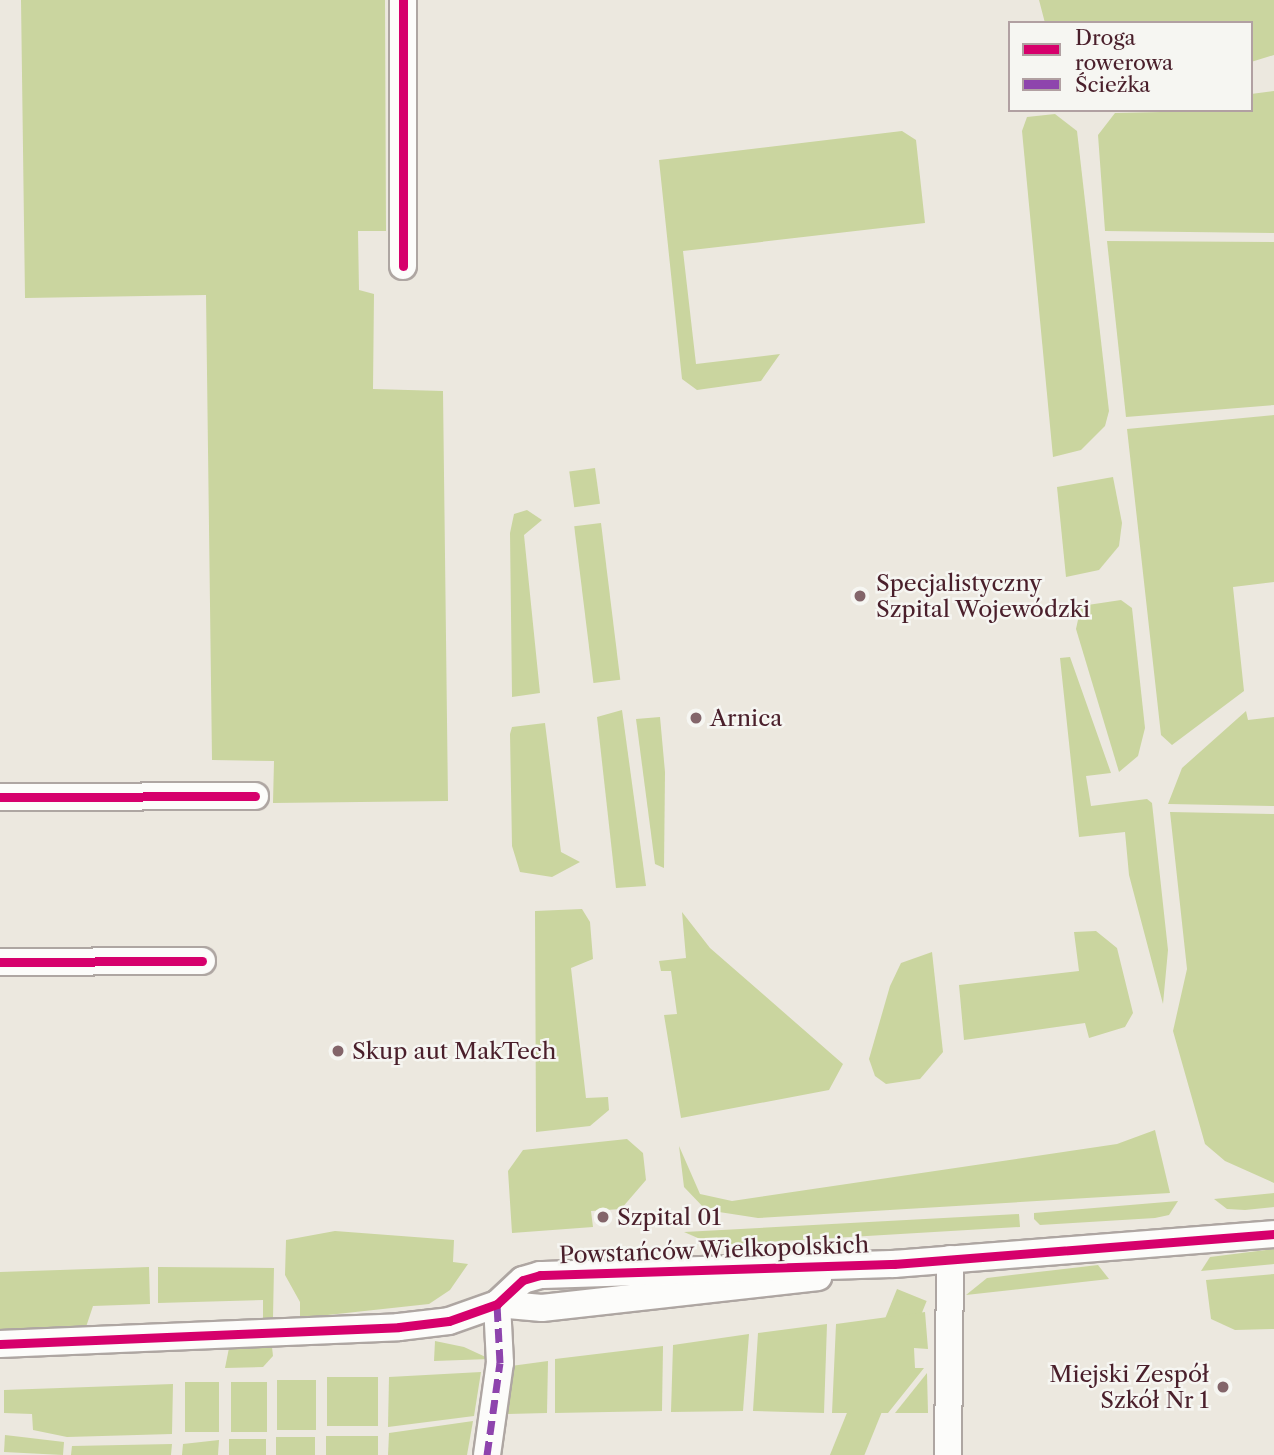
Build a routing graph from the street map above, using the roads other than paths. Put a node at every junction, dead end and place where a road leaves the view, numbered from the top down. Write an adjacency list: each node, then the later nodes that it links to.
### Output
1 (403, 0): 2 (street)
2 (403, 266)
3 (255, 796): 4 (street)
4 (0, 797)
5 (202, 961): 6 (street)
6 (0, 962)
7 (1274, 1234): 8 (street, Powstańców Wielkopolskich)
8 (950, 1259): 9 (street, Powstańców Wielkopolskich); 12 (street)
9 (497, 1304): 10 (street, Powstańców Wielkopolskich); 11 (street)
10 (0, 1344)
11 (487, 1455)
12 (948, 1455)

